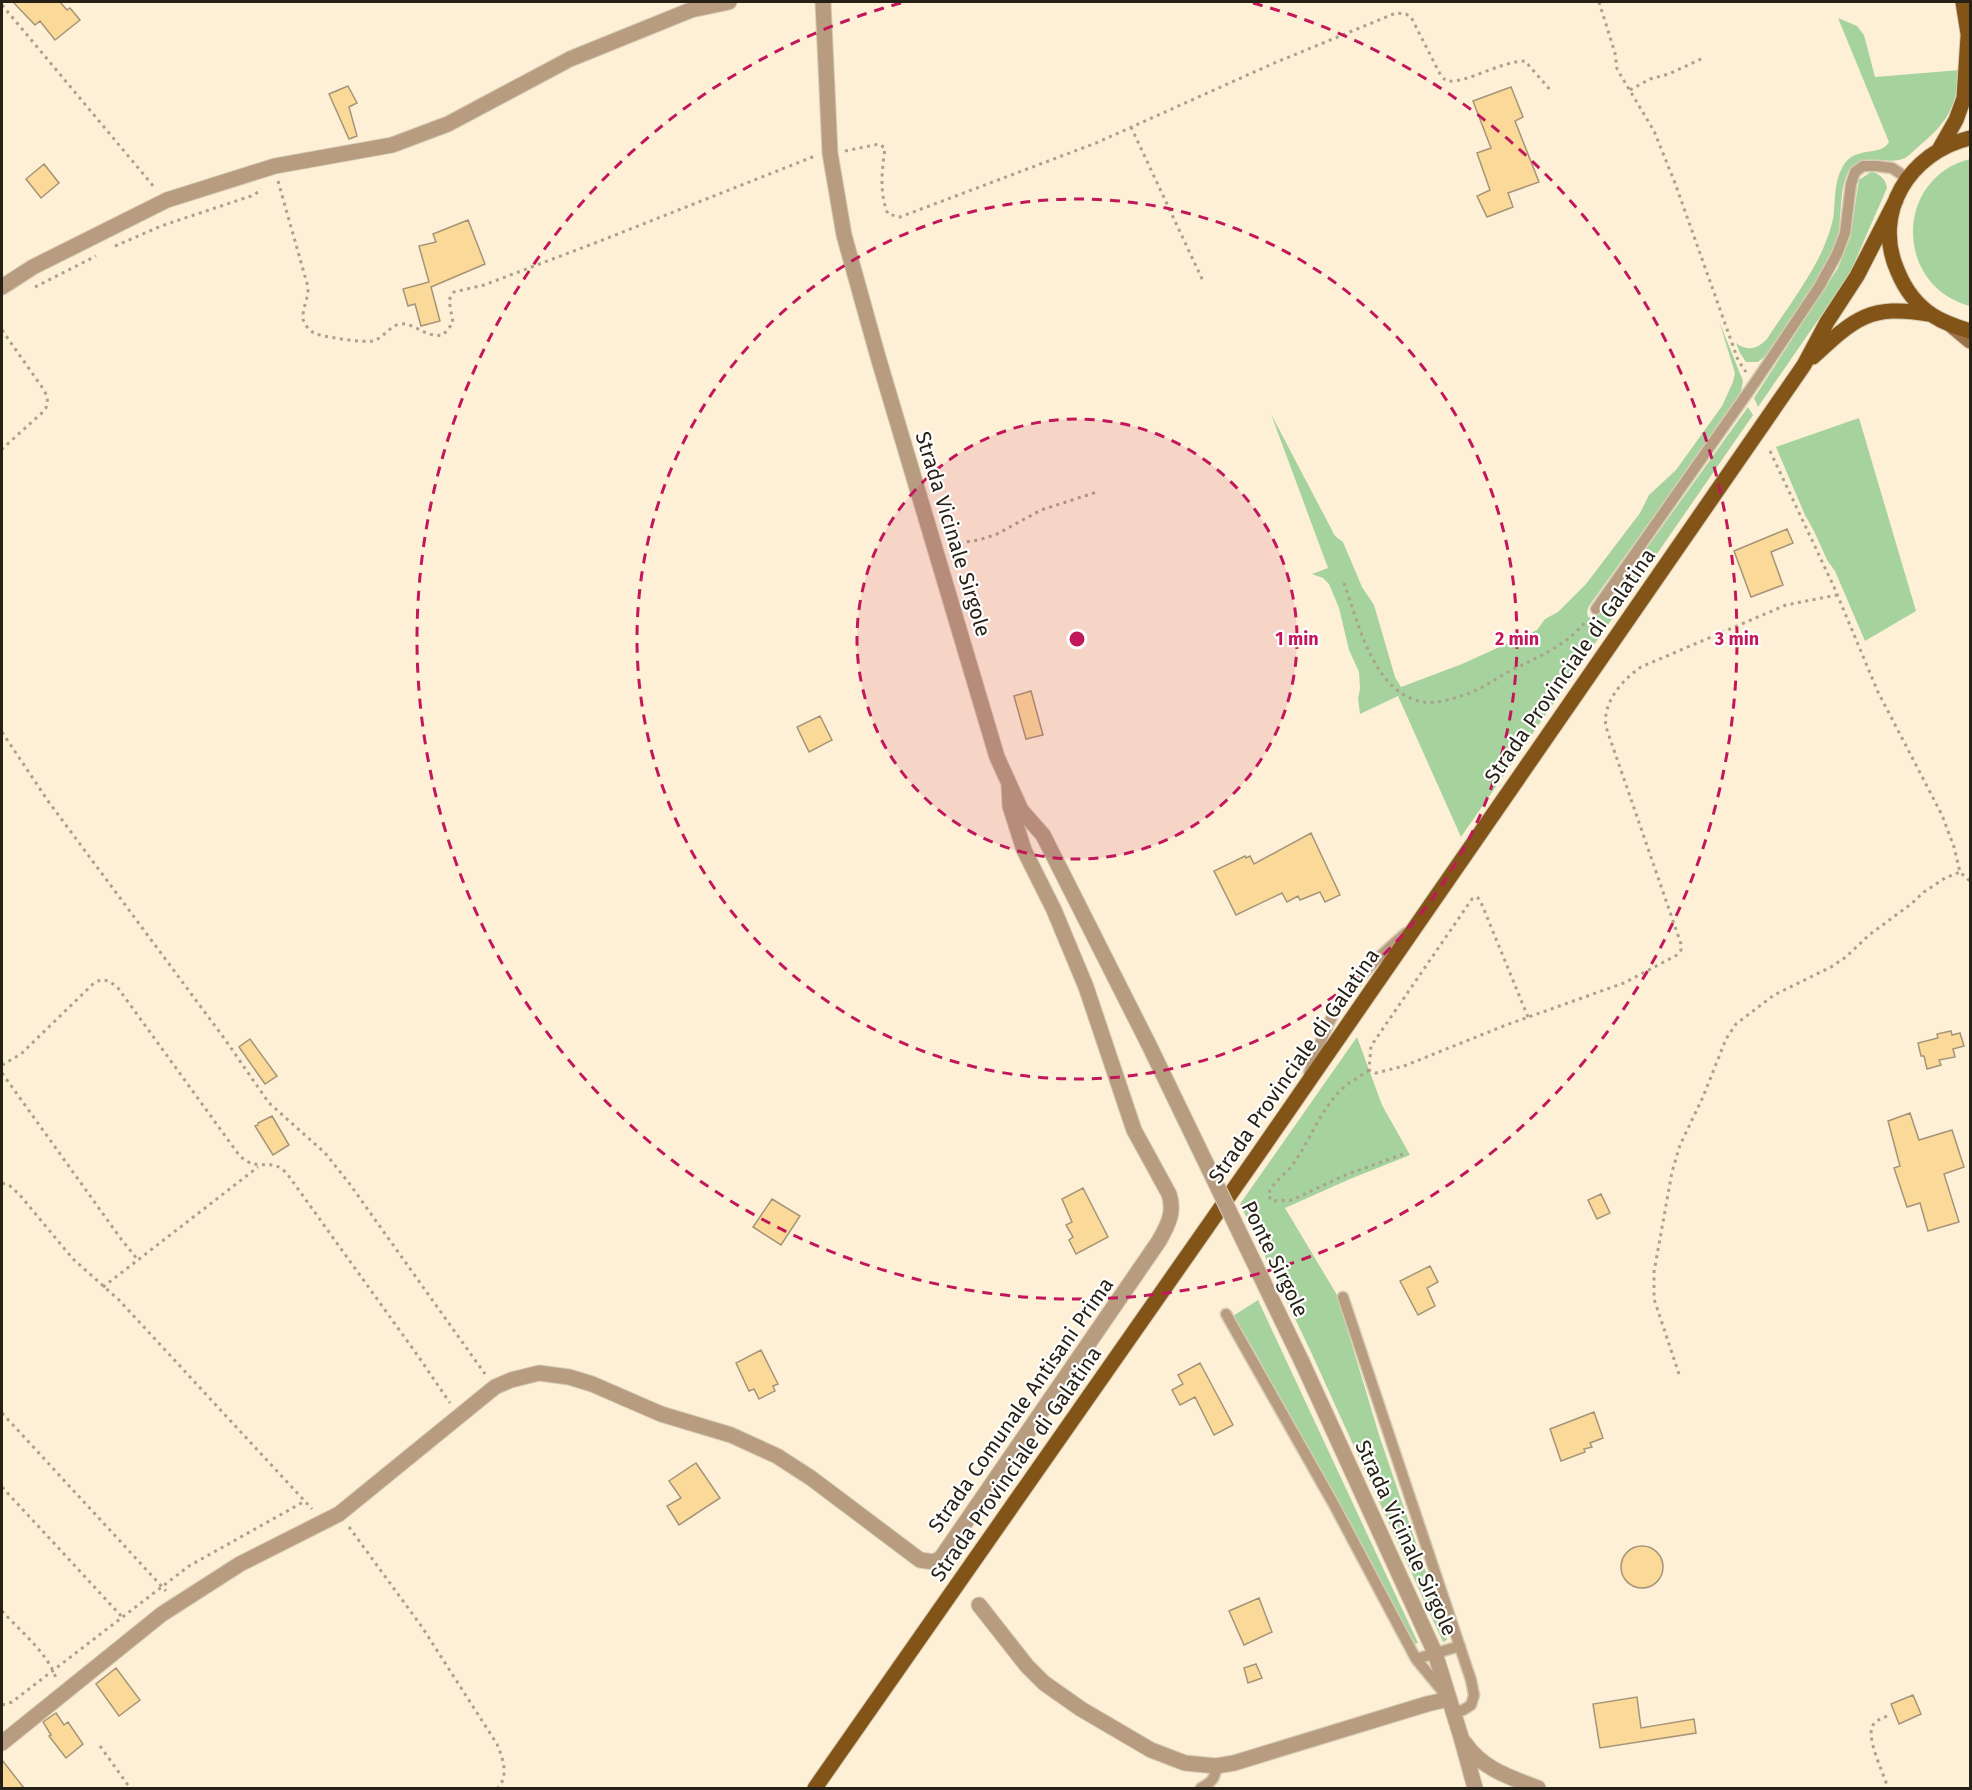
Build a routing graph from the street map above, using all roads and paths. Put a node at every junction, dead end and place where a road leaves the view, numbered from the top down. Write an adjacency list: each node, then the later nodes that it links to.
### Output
1 (729, 2): 14 (street)
2 (823, 2): 13 (street, Strada Vicinale Sirgole)
3 (1599, 2): 8 (path)
4 (1964, 4): 6 (main road)
5 (2, 5): 17 (path)
6 (1969, 43): 12 (main road)
7 (1703, 58): 8 (path)
8 (1630, 90): 30 (path)
9 (1552, 92): 10 (path)
10 (1131, 127): 13 (path); 21 (path)
11 (1971, 138): 12 (main road, Strada Provinciale di Galatina)
12 (1940, 148): 16 (main road, Strada Provinciale di Galatina)
13 (830, 153): 14 (path); 34 (street, Strada Vicinale Sirgole)
14 (275, 166): 15 (street)
15 (257, 172): 17 (street); 19 (path)
16 (1907, 178): 18 (main road, Strada Provinciale di Galatina); 30 (lane)
17 (167, 200): 22 (street)
18 (1896, 200): 24 (main road, Strada Provinciale di Galatina); 29 (main road, Strada Provinciale di Galatina)
19 (106, 251)
20 (97, 255): 23 (path)
21 (1203, 281)
22 (2, 287)
23 (28, 291)
24 (1931, 314): 25 (main road, Strada Provinciale di Galatina); 29 (main road, Strada Provinciale di Galatina)
25 (1952, 326): 27 (main road, Strada Provinciale di Galatina); 28 (street)
26 (2, 330): 31 (path)
27 (1971, 331)
28 (1971, 341)
29 (1804, 365): 84 (main road, Strada Provinciale di Galatina)
30 (1756, 381): 37 (lane)
31 (2, 449)
32 (1770, 451): 36 (path)
33 (1097, 492): 34 (path)
34 (935, 547): 39 (street, Strada Vicinale Sirgole)
35 (1344, 583): 37 (path)
36 (1837, 595): 40 (path); 42 (path)
37 (1596, 609)
38 (2, 732): 56 (path)
39 (1009, 785): 43 (street, Strada Vicinale Sirgole); 56 (street, Strada Comunale Antisani Prima)
40 (1960, 872): 41 (path); 55 (path)
41 (1971, 881)
42 (1528, 1017): 45 (path); 45 (path)
43 (1149, 1045): 54 (street, Ponte Sirgole, bridge)
44 (2, 1065): 48 (path)
45 (1368, 1070): 47 (path)
46 (2, 1072): 50 (path)
47 (1406, 1153)
48 (260, 1166): 50 (path); 58 (path)
49 (2, 1182): 51 (path)
50 (138, 1260): 51 (path)
51 (103, 1287): 60 (path)
52 (1343, 1297): 69 (lane)
53 (1226, 1314): 71 (lane)
54 (1302, 1362): 70 (street, Strada Vicinale Sirgole)
55 (1679, 1374)
56 (495, 1387): 58 (street, Strada Comunale Antisani Prima)
57 (2, 1413): 63 (path)
58 (458, 1417): 61 (street, Strada Comunale Antisani Prima)
59 (2, 1487): 67 (path)
60 (305, 1501): 62 (path); 63 (path)
61 (339, 1514): 62 (street, Strada Comunale Antisani Prima); 83 (path)
62 (322, 1523): 64 (street, Strada Comunale Antisani Prima)
63 (162, 1586): 64 (path); 67 (path)
64 (176, 1605): 68 (street, Strada Comunale Antisani Prima)
65 (979, 1605): 80 (street)
66 (2, 1611): 72 (path)
67 (123, 1618): 68 (path); 72 (path)
68 (138, 1633): 73 (street, Strada Comunale Antisani Prima)
69 (1460, 1646): 70 (lane); 75 (lane)
70 (1435, 1653): 71 (lane); 75 (street, Strada Vicinale Sirgole)
71 (1416, 1659): 75 (lane)
72 (53, 1669): 73 (path); 74 (path)
73 (63, 1693): 78 (street, Strada Comunale Antisani Prima)
74 (2, 1705)
75 (1451, 1706): 77 (street, Strada Vicinale Sirgole); 80 (street)
76 (1887, 1716): 88 (path)
77 (1461, 1737): 81 (street); 86 (street, Strada Vicinale Sirgole)
78 (2, 1743)
79 (100, 1746): 82 (path)
80 (1216, 1766): 85 (lane)
81 (1495, 1771): 86 (lane); 87 (street)
82 (130, 1788)
83 (498, 1788)
84 (814, 1788)
85 (1201, 1788)
86 (1476, 1788)
87 (1538, 1788)
88 (1888, 1788)

